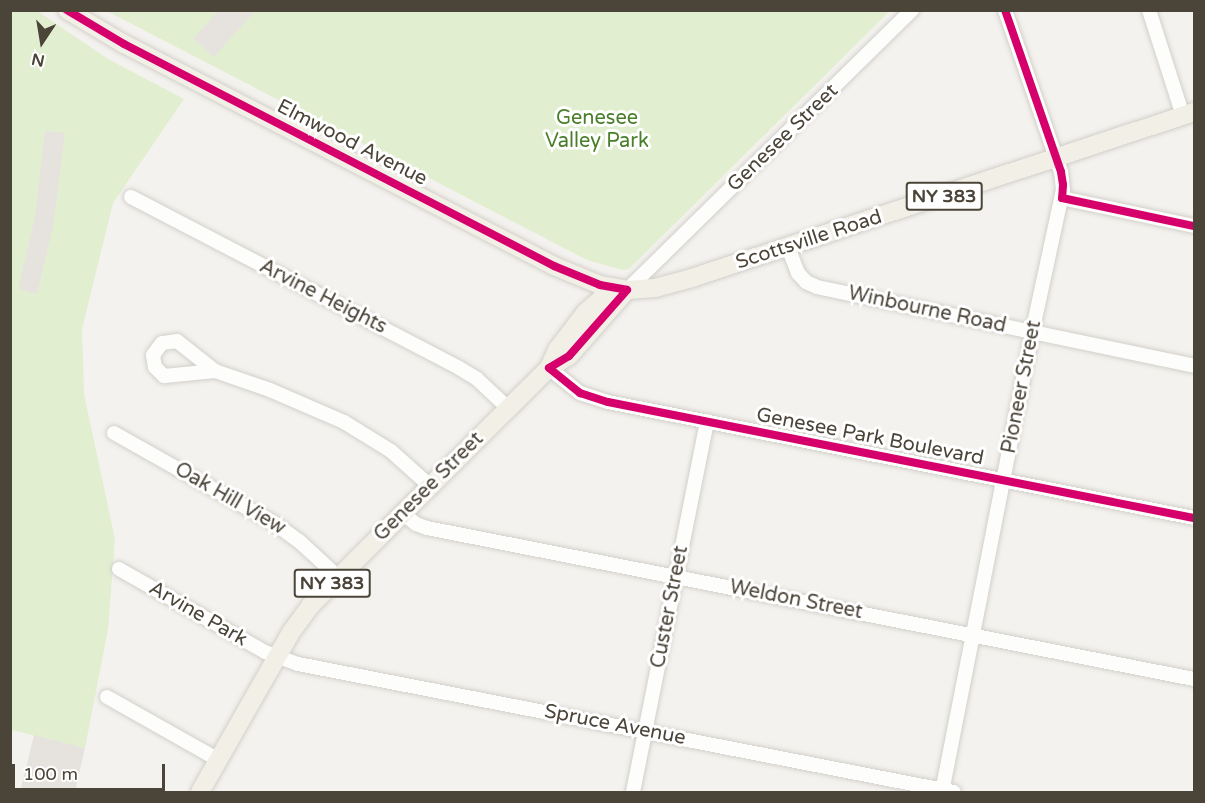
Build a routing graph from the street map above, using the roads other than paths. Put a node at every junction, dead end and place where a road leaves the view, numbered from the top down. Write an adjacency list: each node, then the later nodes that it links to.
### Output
1 (67, 10): 11 (main road, Elmwood Avenue)
2 (912, 10): 11 (street, Genesee Street)
3 (1005, 10): 6 (street, Pioneer Street)
4 (1149, 10): 5 (street)
5 (1189, 114): 6 (main road, Scottsville Road / NY 383)
6 (1056, 159): 8 (street, Pioneer Street); 10 (main road, Scottsville Road / NY 383)
7 (131, 197): 16 (street, Arvine Heights)
8 (1062, 198): 9 (street); 12 (street, Pioneer Street)
9 (1194, 226)
10 (788, 247): 11 (main road, Scottsville Road / NY 383); 12 (street, Winbourne Road)
11 (627, 290): 14 (main road, Genesee Street / NY 383)
12 (1032, 333): 13 (street, Winbourne Road); 19 (street, Pioneer Street)
13 (1194, 366)
14 (549, 368): 16 (main road, Genesee Street / NY 383); 17 (street, Genesee Park Boulevard)
15 (215, 371): 20 (street)
16 (508, 408): 20 (main road, Genesee Street / NY 383)
17 (707, 421): 19 (street, Genesee Park Boulevard); 24 (street, Custer Street)
18 (114, 433): 25 (street, Oak Hill View)
19 (1004, 480): 22 (street, Genesee Park Boulevard); 26 (street, Pioneer Street)
20 (430, 486): 21 (main road, Genesee Street / NY 383)
21 (402, 513): 24 (street, Weldon Street); 25 (main road, Genesee Street / NY 383)
22 (1194, 518)
23 (119, 569): 27 (street, Arvine Park)
24 (676, 576): 26 (street, Weldon Street); 30 (street, Custer Street)
25 (338, 577): 27 (main road, Genesee Street / NY 383)
26 (973, 636): 28 (street, Weldon Street); 34 (street, Pioneer Street)
27 (277, 657): 30 (street, Spruce Avenue); 31 (main road, Genesee Street / NY 383)
28 (1194, 679)
29 (107, 697): 31 (street)
30 (646, 731): 33 (street, Custer Street); 34 (street, Spruce Avenue)
31 (219, 760): 32 (main road, Genesee Street / NY 383)
32 (200, 792)
33 (633, 792)
34 (946, 792)

